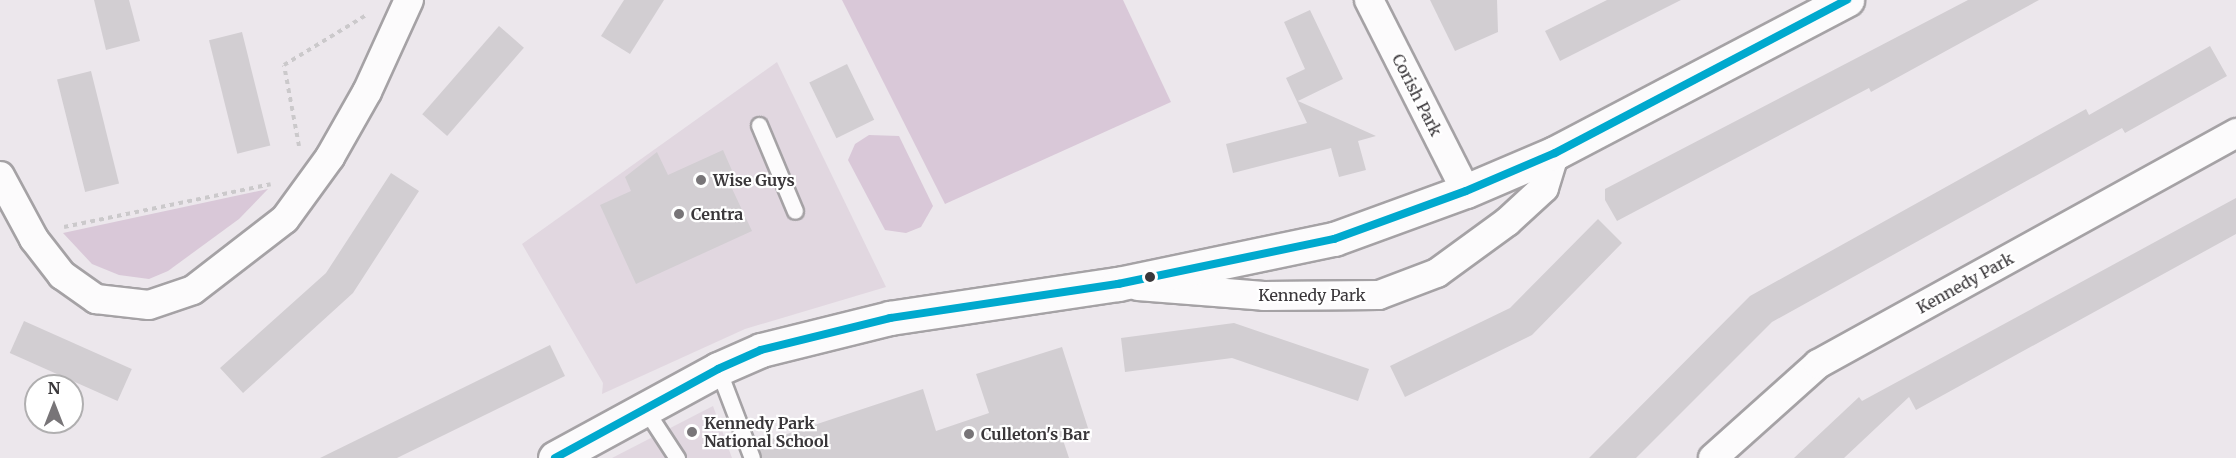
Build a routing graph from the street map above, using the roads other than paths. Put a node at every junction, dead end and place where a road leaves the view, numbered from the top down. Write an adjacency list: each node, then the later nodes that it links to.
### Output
1 (409, 0): 7 (street)
2 (1369, 0): 8 (street, Corish Park)
3 (1847, 0): 6 (street)
4 (759, 125): 9 (lane)
5 (2236, 134): 16 (street, Kennedy Park)
6 (1555, 153): 8 (street); 10 (street, Kennedy Park)
7 (0, 176)
8 (1466, 191): 10 (street)
9 (795, 211)
10 (1118, 284): 11 (street)
11 (718, 369): 12 (street); 15 (lane)
12 (645, 409): 13 (street); 14 (lane)
13 (555, 458)
14 (677, 458)
15 (752, 458)
16 (1713, 458)

